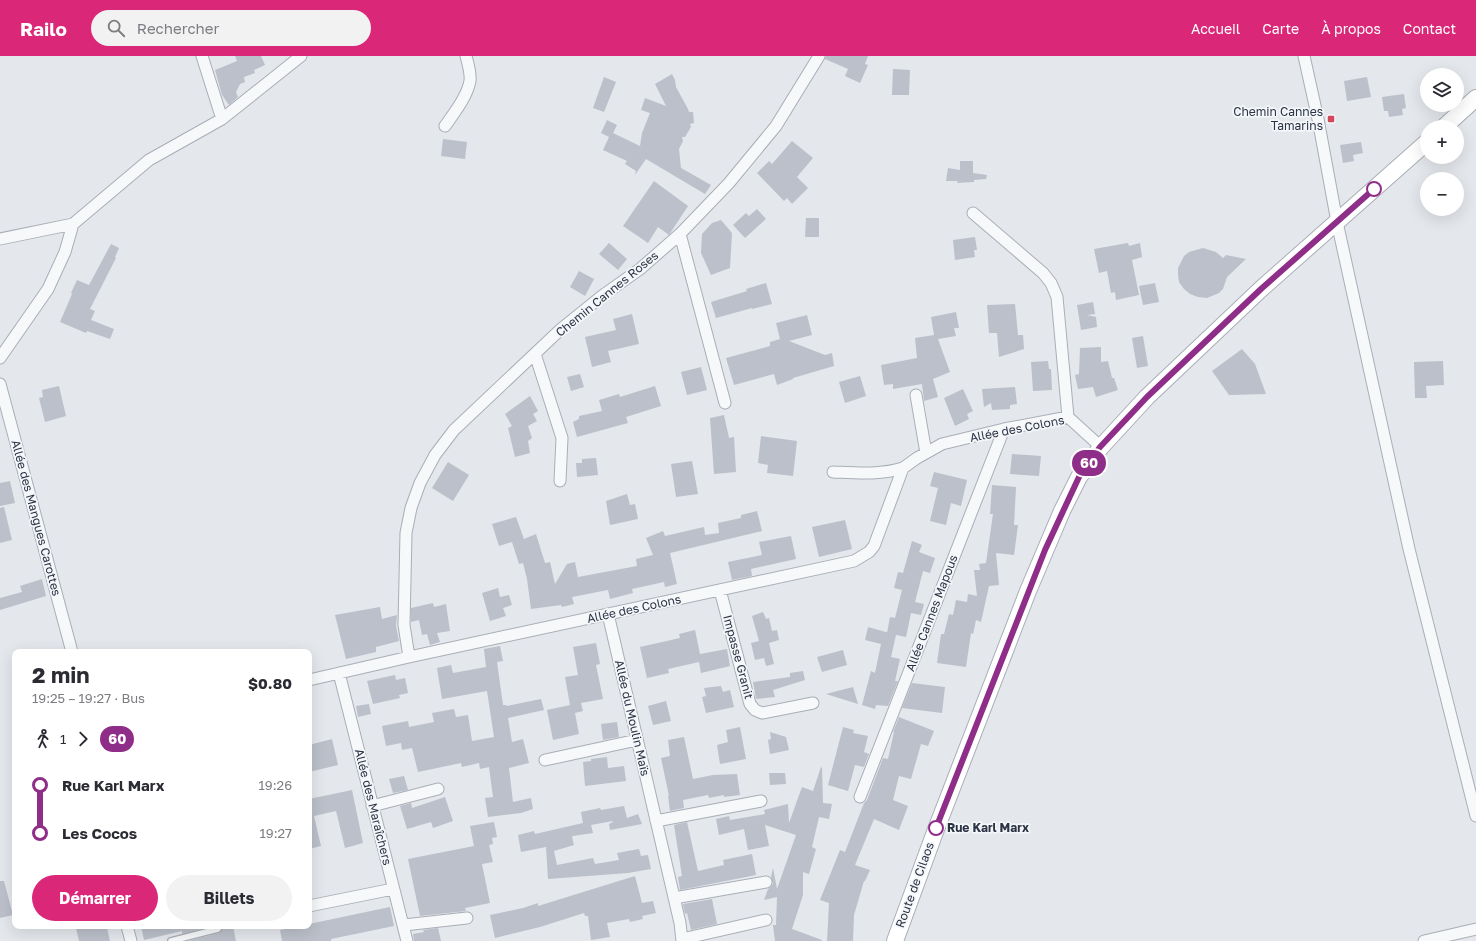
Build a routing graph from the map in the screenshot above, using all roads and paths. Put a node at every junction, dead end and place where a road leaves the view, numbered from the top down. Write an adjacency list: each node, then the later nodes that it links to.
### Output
1 (202, 56): 7 (street)
2 (301, 56): 7 (street)
3 (466, 56): 9 (street)
4 (819, 56): 14 (street, Chemin Cannes Roses)
5 (1304, 56): 12 (street)
6 (1476, 98): 8 (main road)
7 (222, 119): 13 (street)
8 (1452, 120)
9 (445, 126)
10 (1420, 148): 12 (main road, Route de Cilaos)
11 (973, 213): 21 (street)
12 (1337, 222): 23 (main road, Route de Cilaos); 41 (street)
13 (73, 224): 15 (street); 17 (street)
14 (680, 234): 16 (street, Chemin Cannes Roses); 20 (street)
15 (0, 239)
16 (535, 354): 27 (street); 31 (street, Chemin Cannes Roses)
17 (0, 358)
18 (0, 384): 30 (street, Allée des Mangues Carottes)
19 (916, 395): 24 (street)
20 (725, 403)
21 (1068, 417): 22 (street, Allée des Colons); 23 (street, Allée des Colons)
22 (1004, 429): 24 (street, Allée des Colons); 38 (street, Allée Cannes Mapous)
23 (1100, 447): 57 (main road, Route de Cilaos)
24 (926, 453): 25 (street, Allée des Colons)
25 (903, 468): 26 (street, Allée des Colons); 28 (street, Allée des Colons)
26 (833, 472)
27 (560, 481)
28 (720, 590): 29 (street, Allée des Colons); 34 (street, Impasse Granit)
29 (608, 614): 31 (street, Allée des Colons); 35 (street, Allée du Moulin Maïs)
30 (71, 649)
31 (409, 657): 32 (street, Allée des Colons)
32 (339, 674): 33 (street, Allée des Colons); 40 (street, Allée des Maraîchers)
33 (312, 679)
34 (813, 703)
35 (637, 740): 36 (street); 42 (street, Allée du Moulin Maïs)
36 (545, 760)
37 (438, 789): 40 (street)
38 (860, 797)
39 (762, 801): 42 (street)
40 (372, 806): 44 (street, Allée des Maraîchers)
41 (1476, 816)
42 (656, 821): 45 (street, Allée du Moulin Maïs)
43 (766, 882): 45 (street)
44 (393, 889): 46 (street); 49 (street, Allée des Maraîchers)
45 (674, 898): 53 (street, Allée du Moulin Maïs)
46 (312, 905)
47 (466, 918): 49 (street)
48 (766, 920): 53 (street, Allée du Moulin Maïs)
49 (404, 925): 56 (street, Allée des Maraîchers)
50 (128, 929): 54 (street)
51 (218, 929): 55 (lane)
52 (1476, 929): 58 (street)
53 (682, 940)
54 (131, 941)
55 (171, 941)
56 (407, 941)
57 (895, 941)
58 (1424, 941)

